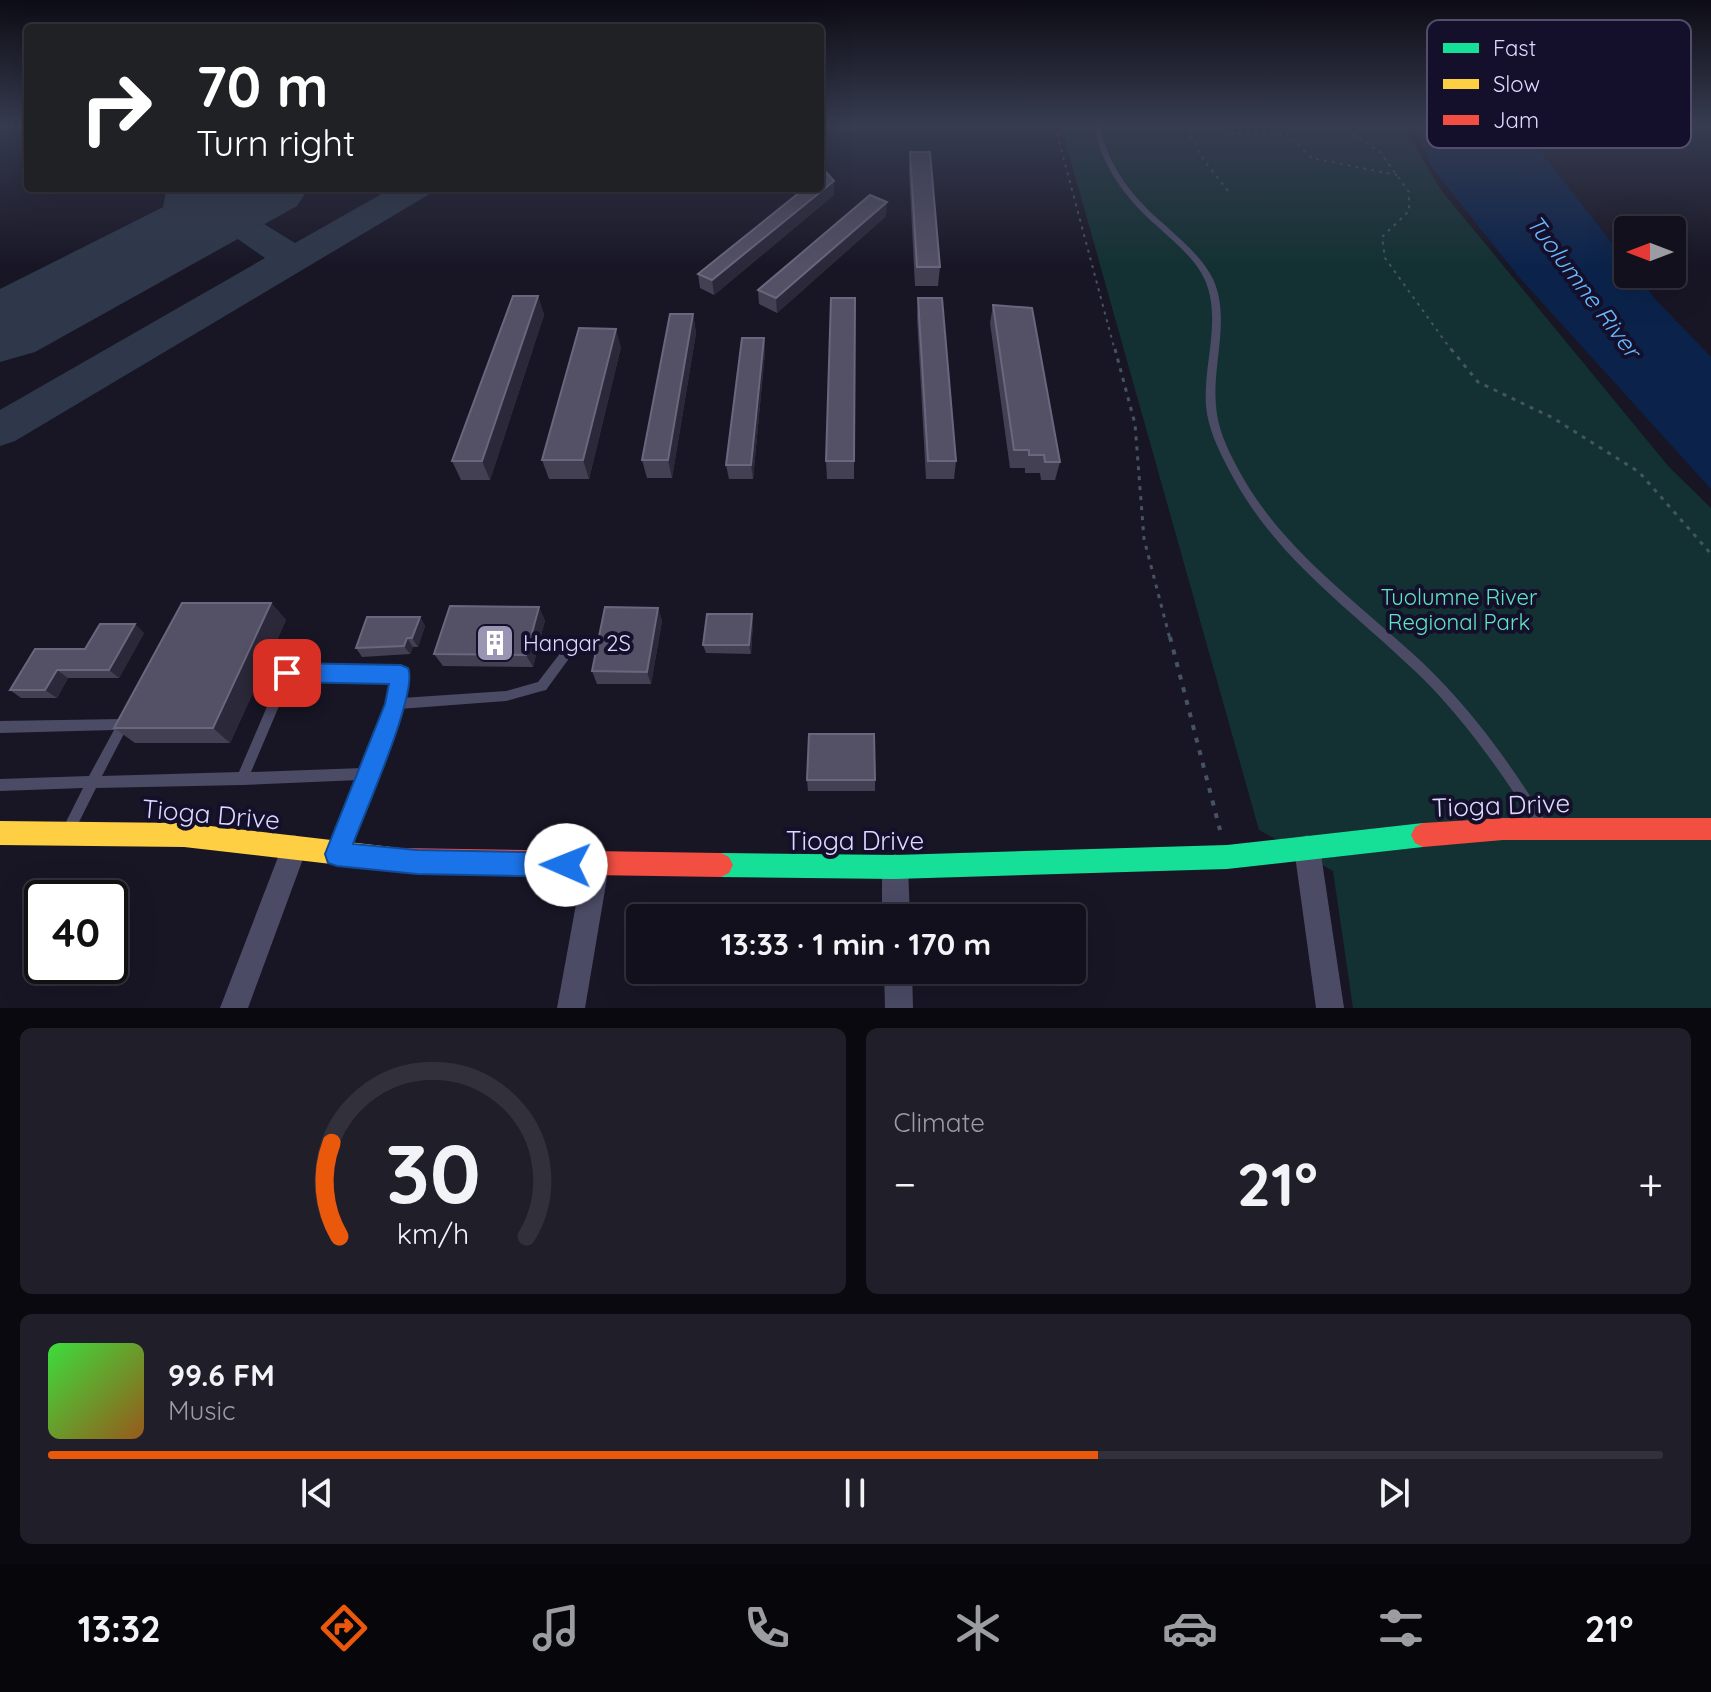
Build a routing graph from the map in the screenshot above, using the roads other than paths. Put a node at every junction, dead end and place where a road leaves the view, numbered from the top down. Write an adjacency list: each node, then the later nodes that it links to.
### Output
1 (1115, 173): 9 (lane)
2 (572, 646): 3 (lane)
3 (395, 704): 5 (lane); 6 (lane)
4 (0, 727): 7 (lane)
5 (367, 774): 6 (lane); 15 (lane)
6 (242, 779): 7 (lane)
7 (94, 784): 8 (lane); 12 (lane)
8 (0, 785)
9 (1543, 828): 10 (street, Tioga Drive); 14 (street, Tioga Drive)
10 (1711, 829)
11 (0, 833): 12 (street, Tioga Drive)
12 (66, 833): 13 (street, Tioga Drive)
13 (294, 848): 15 (street, Tioga Drive); 20 (street)
14 (1307, 848): 17 (street, Tioga Drive); 23 (street)
15 (337, 854): 16 (street, Tioga Drive)
16 (596, 866): 17 (street, Tioga Drive); 21 (street)
17 (895, 867): 18 (street)
18 (896, 904)
19 (898, 984): 22 (street)
20 (234, 1008)
21 (571, 1008)
22 (899, 1008)
23 (1330, 1008)

